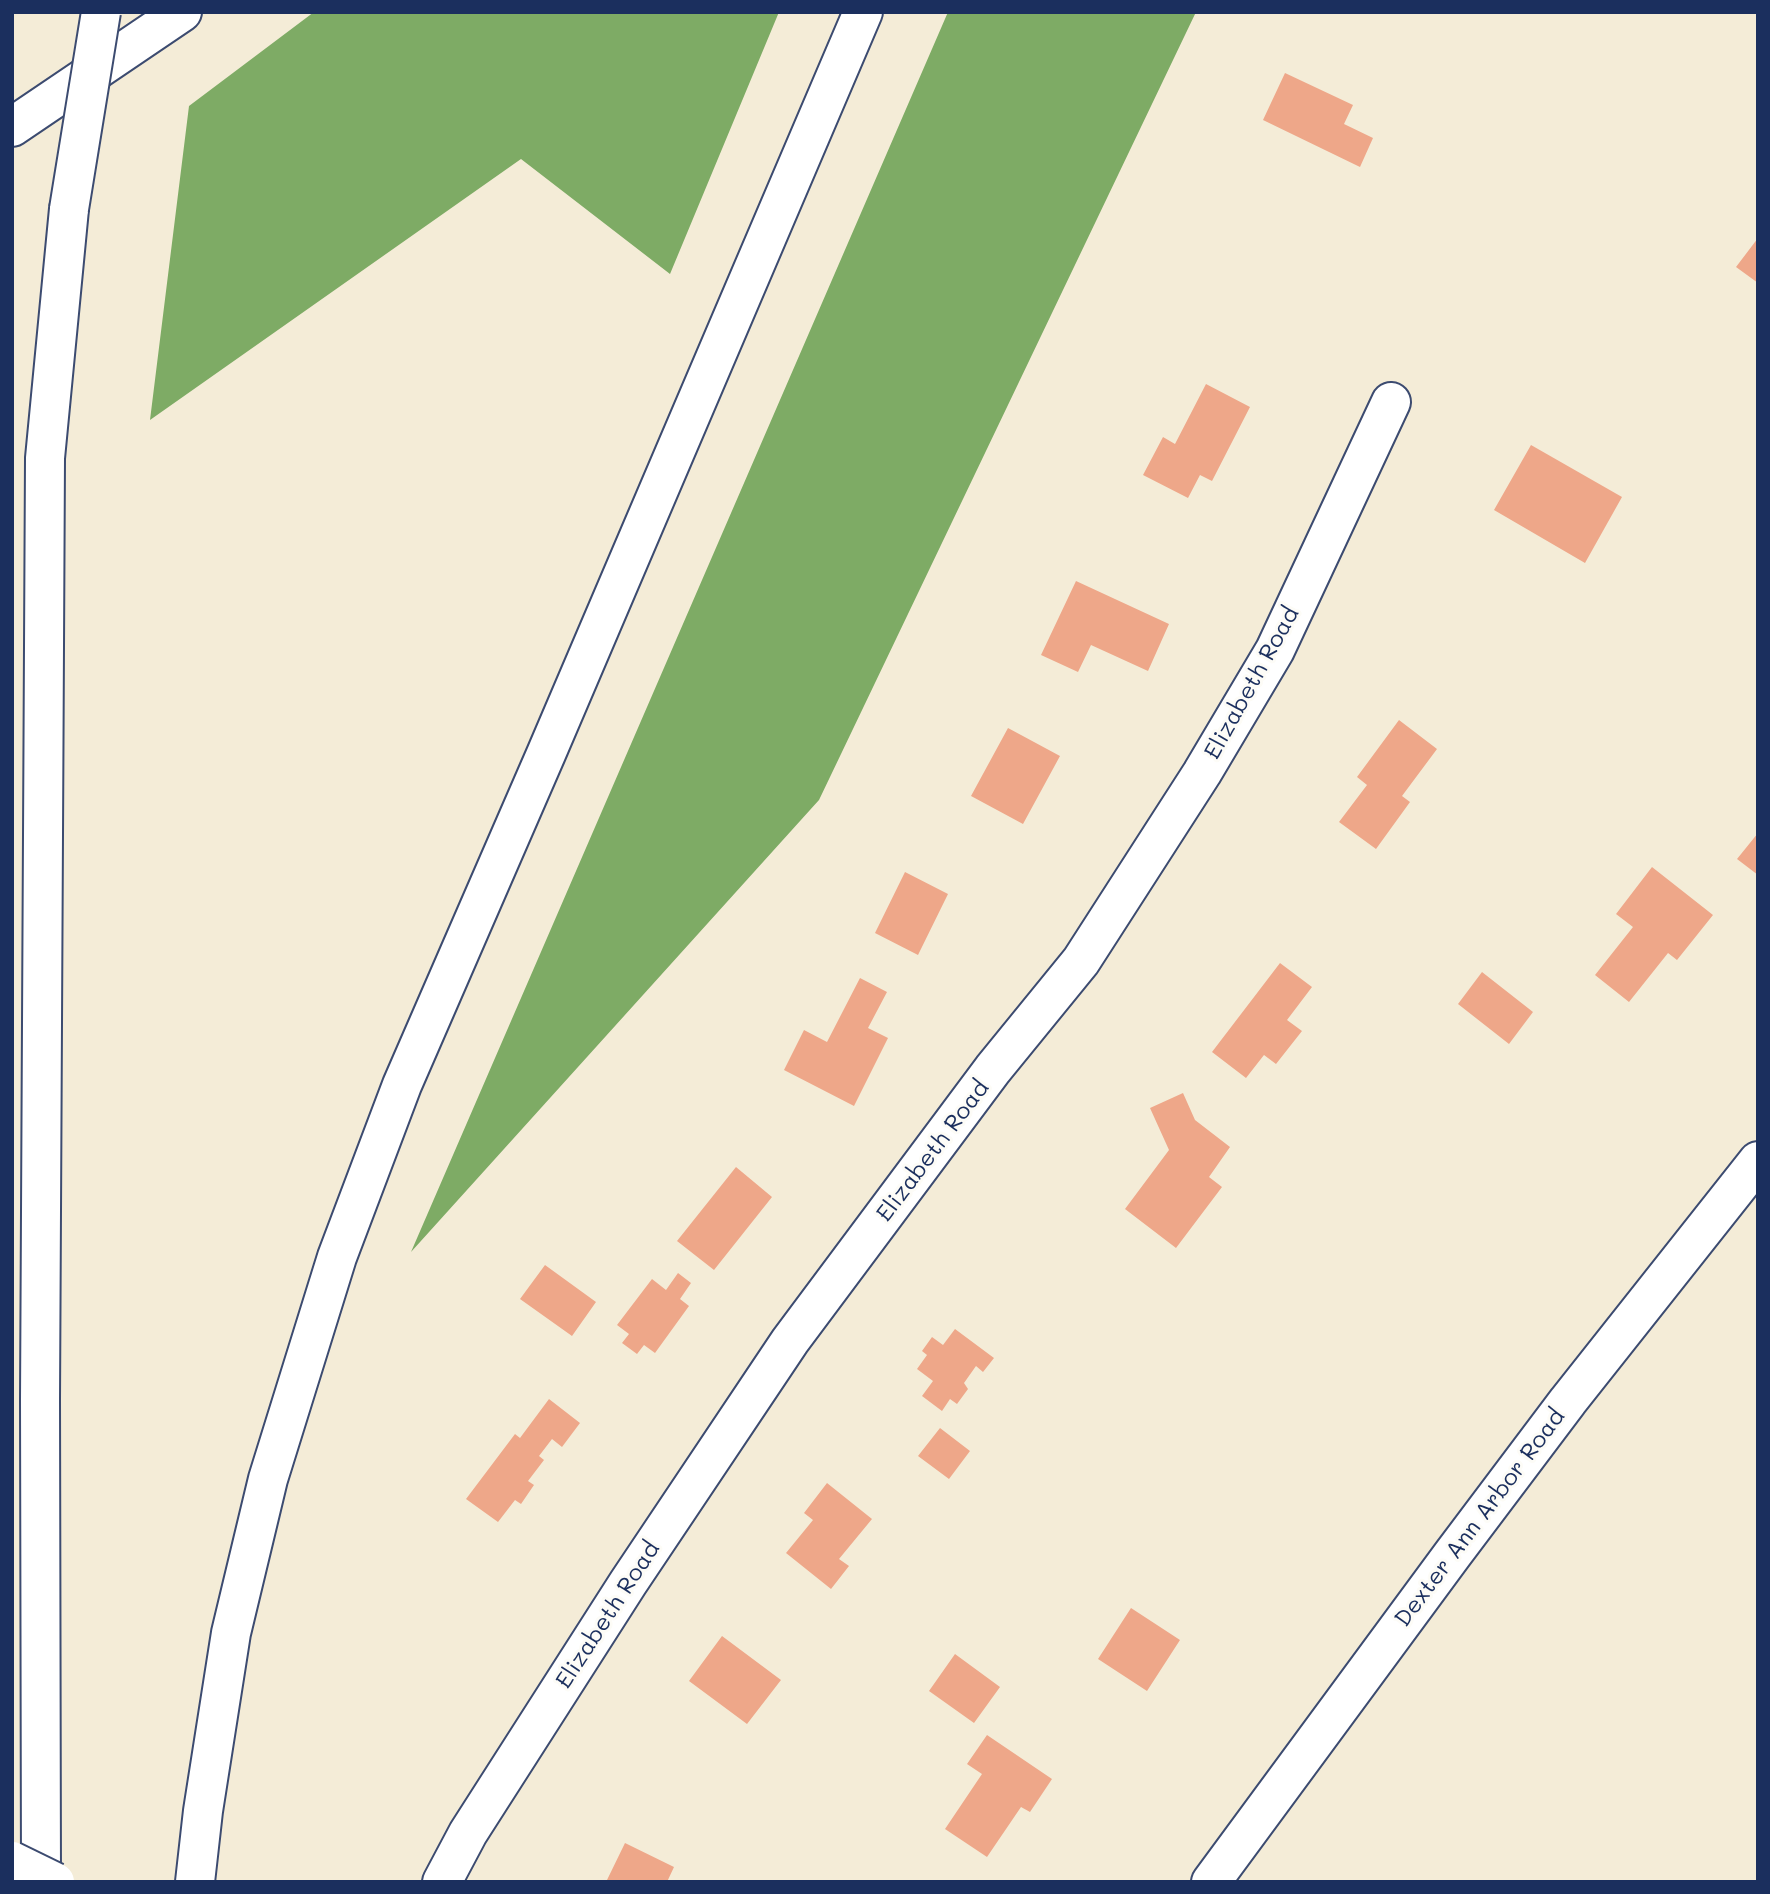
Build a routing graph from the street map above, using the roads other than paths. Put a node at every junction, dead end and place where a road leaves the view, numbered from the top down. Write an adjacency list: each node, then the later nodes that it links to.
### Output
1 (101, 12): 8 (main road, bridge)
2 (183, 12): 4 (main road)
3 (863, 12): 10 (main road)
4 (12, 127)
5 (1391, 402): 11 (main road, Elizabeth Road)
6 (1758, 1161): 12 (main road, Dexter Ann Arbor Road)
7 (12, 1861): 9 (main road, bridge)
8 (41, 1882)
9 (55, 1882)
10 (195, 1882)
11 (442, 1882)
12 (1211, 1882)

